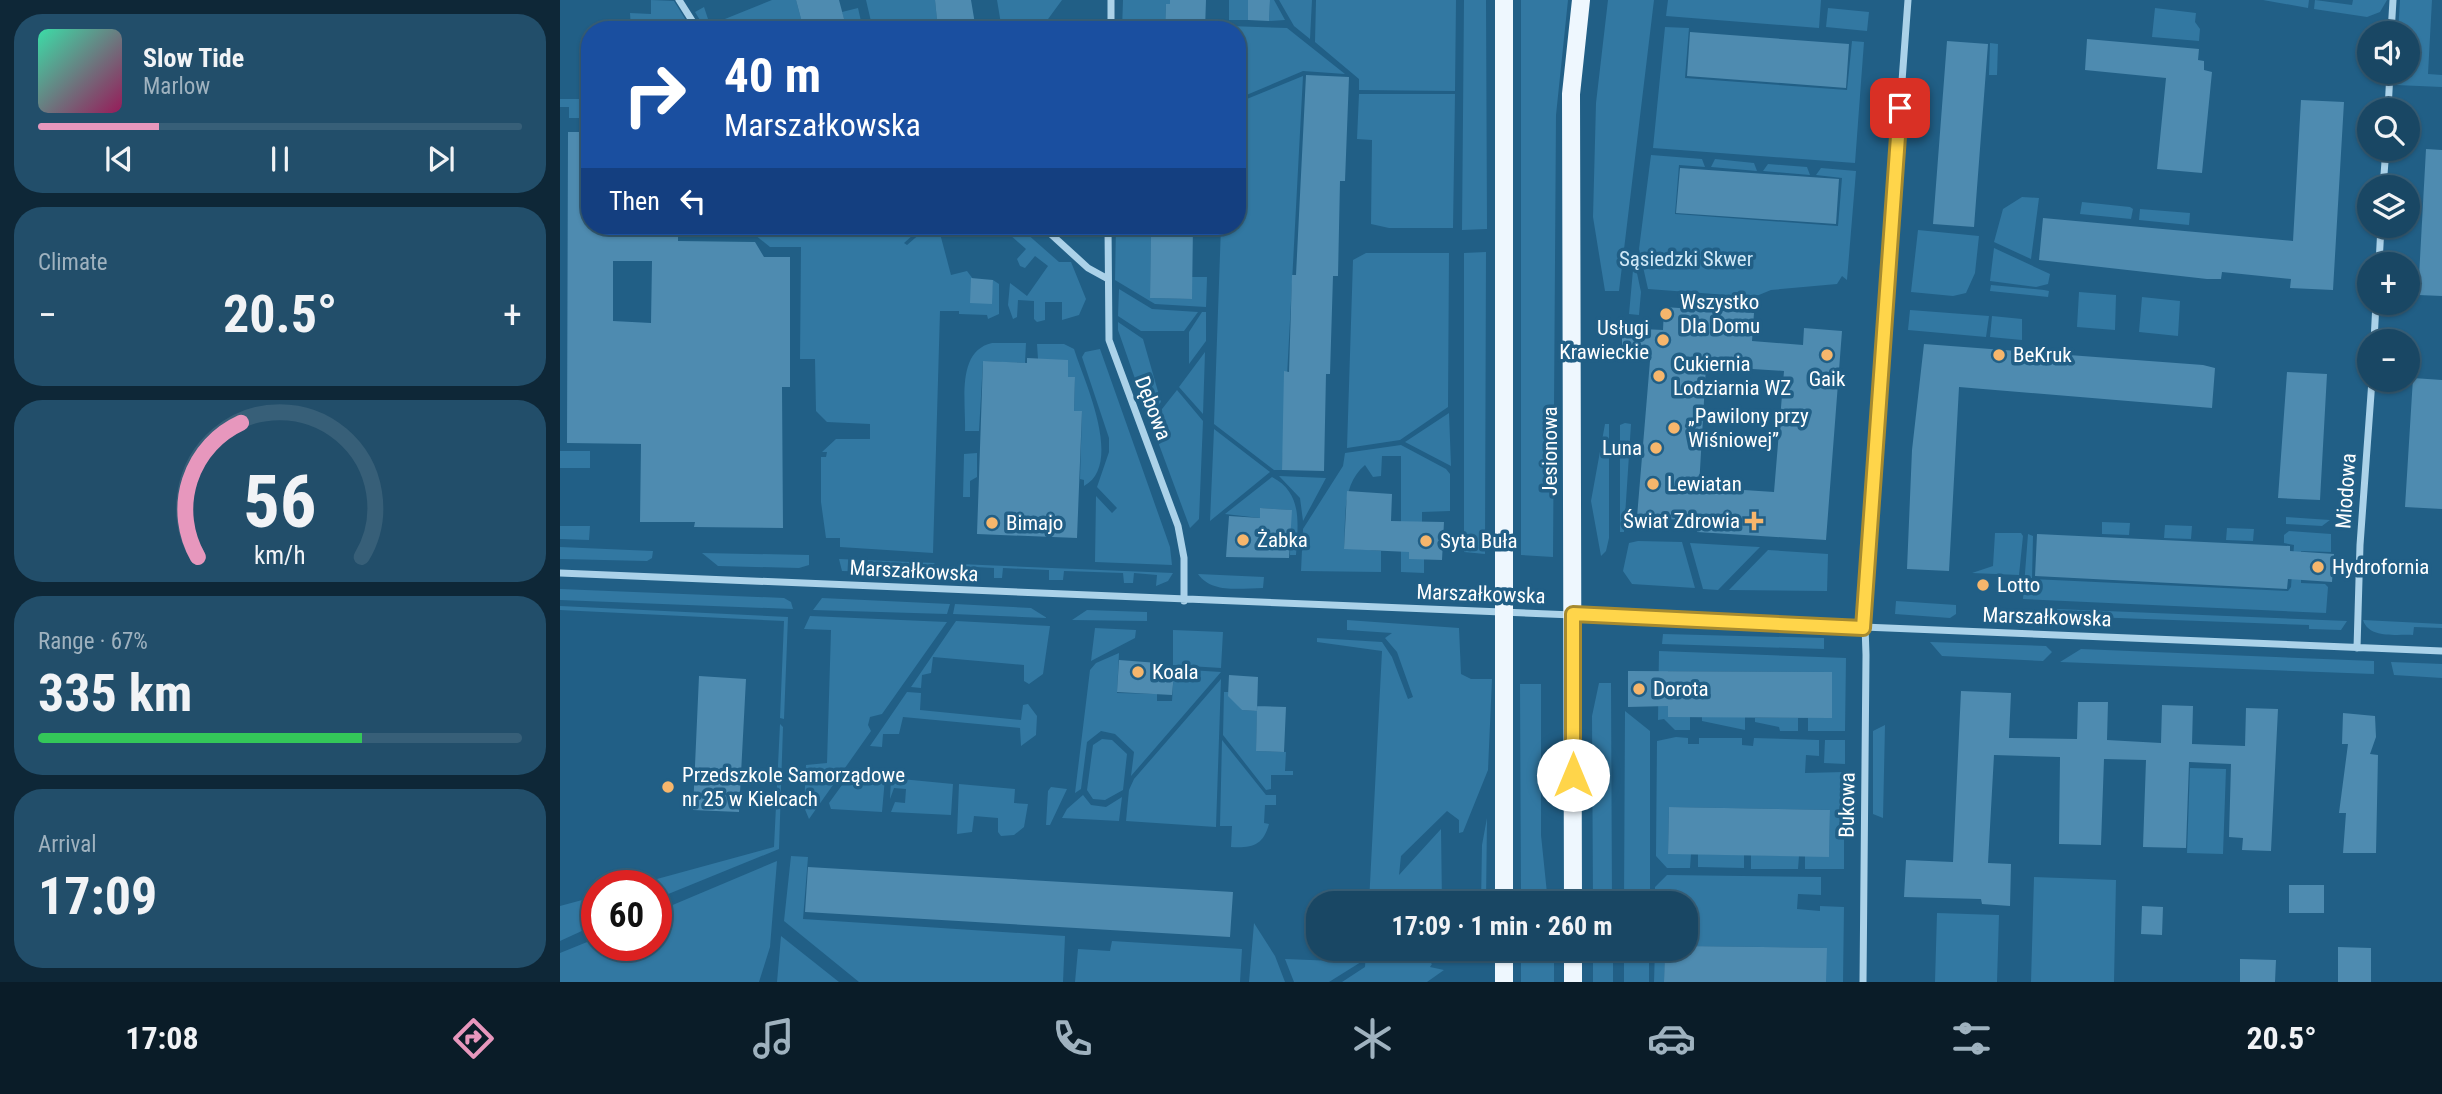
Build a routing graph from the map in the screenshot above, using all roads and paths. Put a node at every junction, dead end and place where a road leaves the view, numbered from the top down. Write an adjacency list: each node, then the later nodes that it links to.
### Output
1 (679, 0): 7 (street)
2 (1111, 0): 8 (street)
3 (1504, 0): 16 (main road)
4 (1581, 0): 17 (main road, Jesionowa)
5 (1908, 0): 18 (street, Bukowa)
6 (2393, 0): 9 (street)
7 (692, 21)
8 (1111, 21)
9 (2391, 21)
10 (1052, 235): 12 (street)
11 (1108, 235): 12 (street, Dębowa)
12 (1108, 279): 15 (street, Dębowa)
13 (2371, 392): 19 (street, Miodowa)
14 (560, 573): 15 (street, Marszałkowska)
15 (1184, 601): 16 (street, Marszałkowska)
16 (1503, 612): 17 (street, Marszałkowska); 21 (main road)
17 (1573, 614): 18 (street, Marszałkowska); 22 (main road, Jesionowa)
18 (1863, 628): 19 (street, Marszałkowska); 27 (street, Bukowa)
19 (2357, 648): 20 (street, Marszałkowska)
20 (2442, 651)
21 (1504, 891)
22 (1573, 891)
23 (1504, 961): 25 (main road)
24 (1573, 961): 26 (main road)
25 (1504, 982)
26 (1573, 982)
27 (1863, 982)

